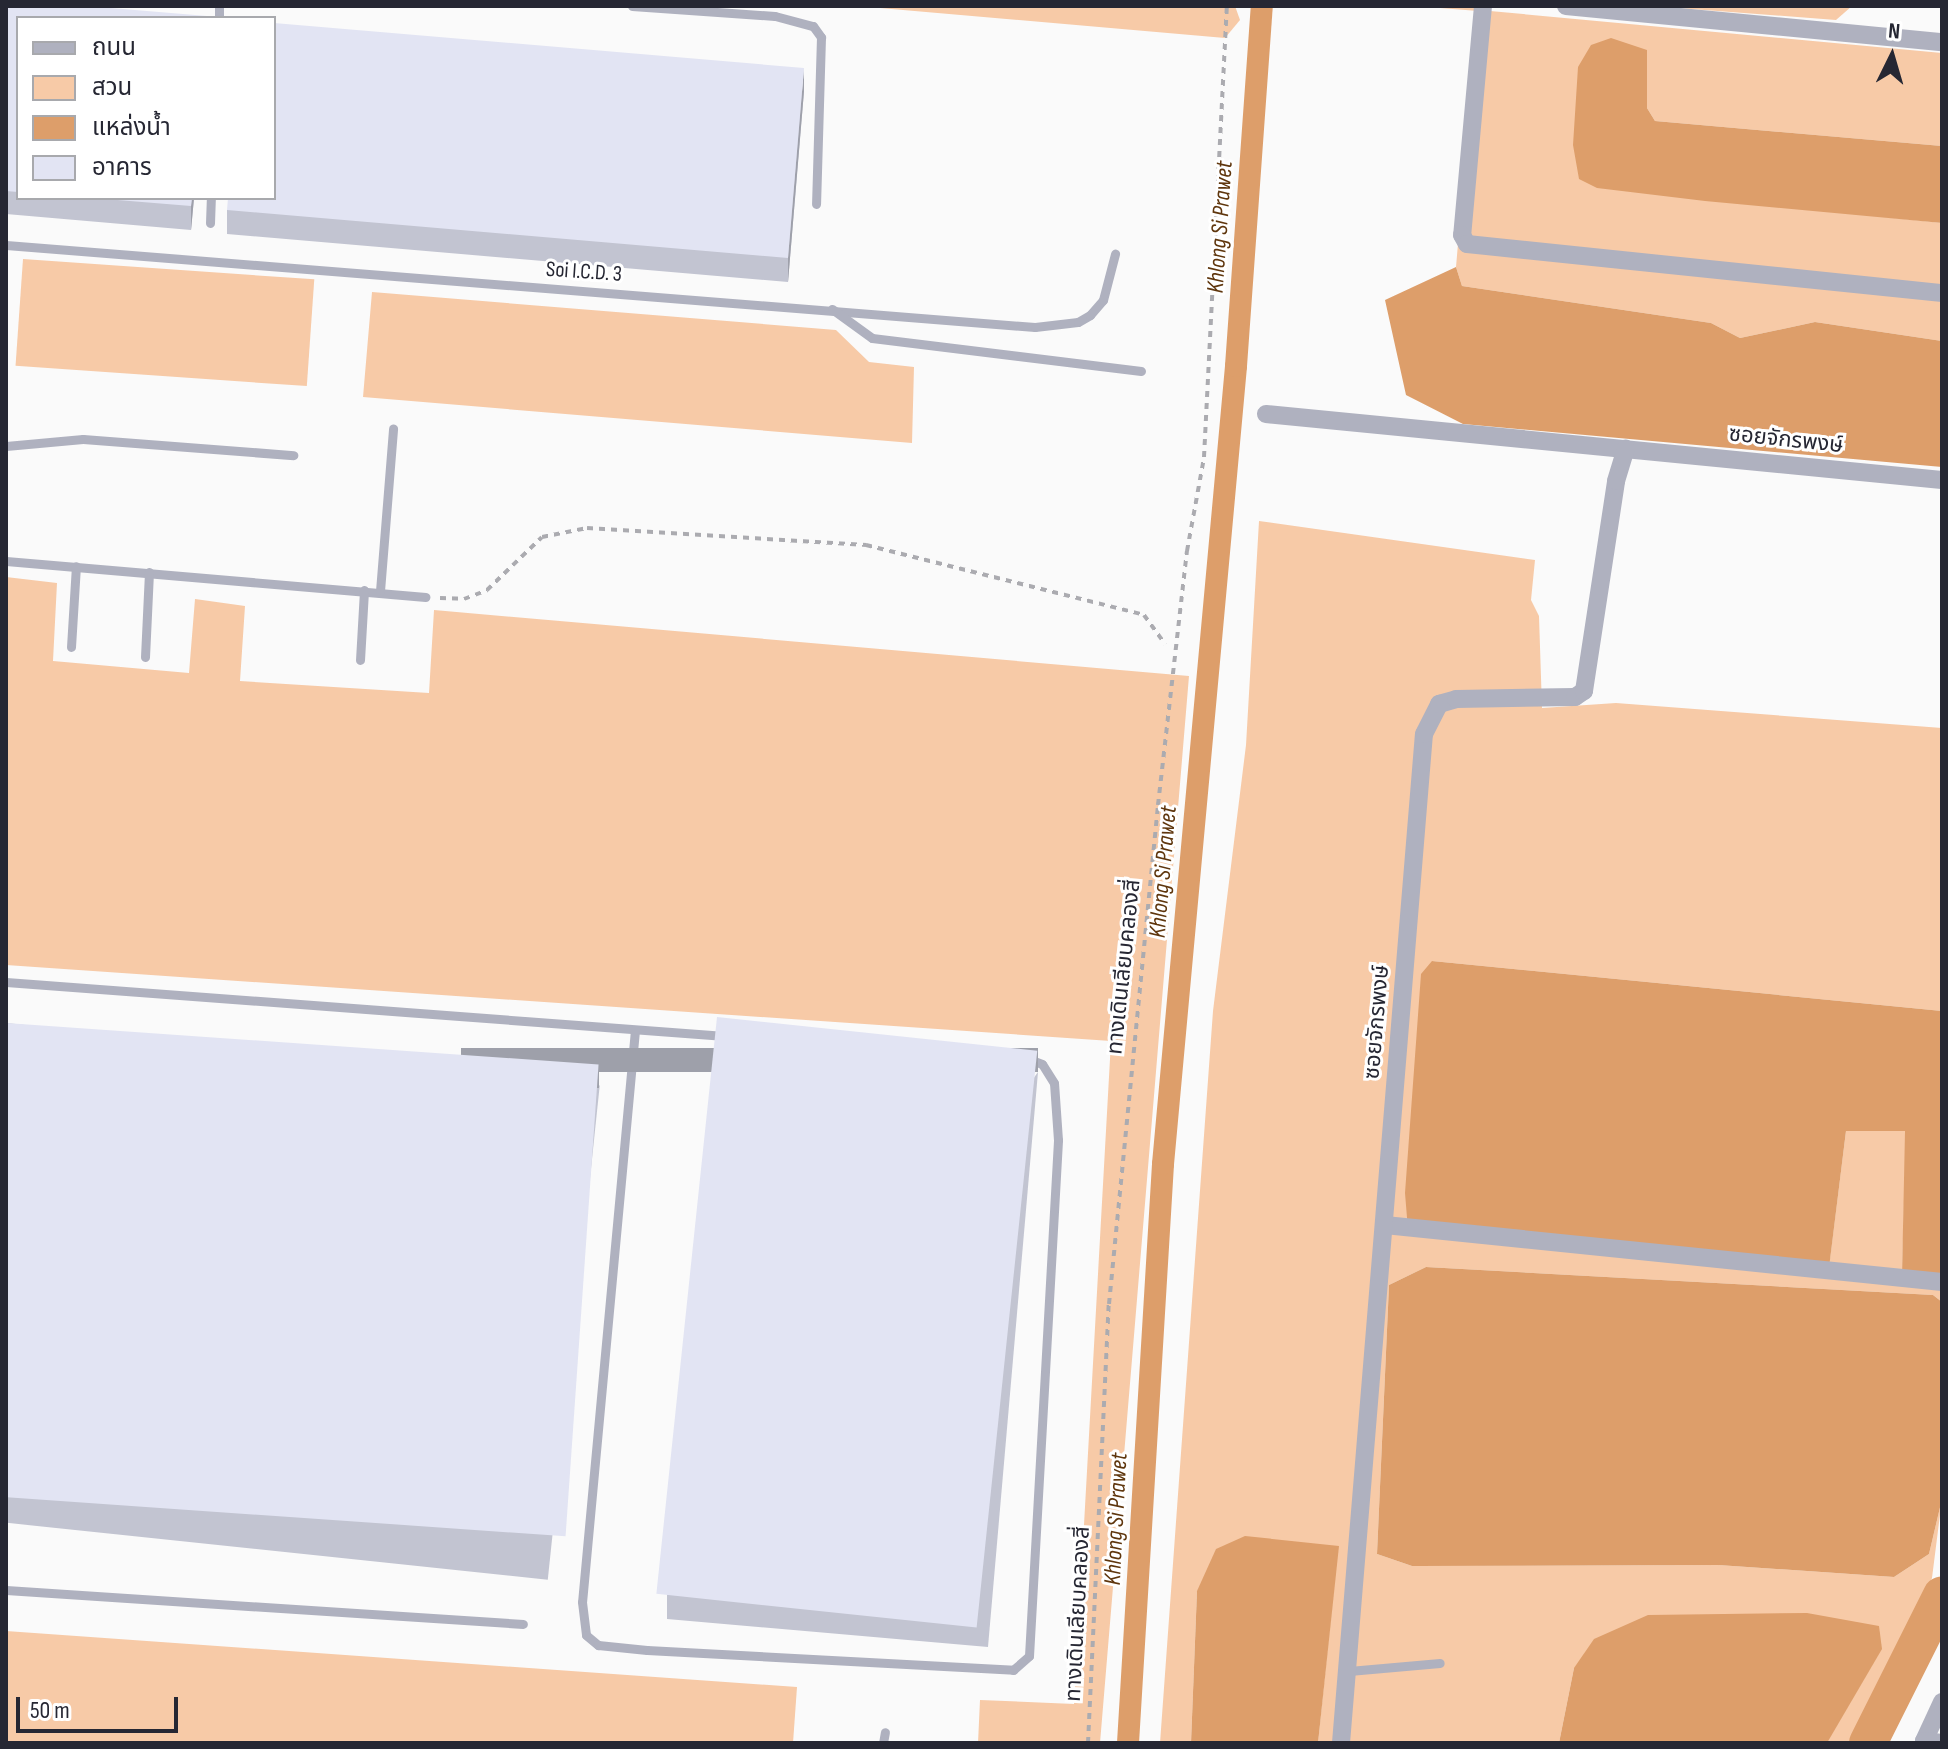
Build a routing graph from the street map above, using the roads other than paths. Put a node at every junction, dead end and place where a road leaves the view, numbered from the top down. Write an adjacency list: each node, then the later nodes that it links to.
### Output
1 (632, 6): 6 (lane)
2 (1483, 6): 10 (street)
3 (1566, 6): 4 (street)
4 (1942, 42)
5 (211, 200): 7 (lane)
6 (816, 204)
7 (210, 223)
8 (6, 245): 11 (lane, Soi I.C.D. 3)
9 (1115, 254): 11 (lane, Soi I.C.D. 3)
10 (1942, 293)
11 (832, 309): 12 (lane)
12 (1141, 371)
13 (1266, 414): 16 (street, ซอยจักรพงษ์)
14 (393, 429): 23 (lane)
15 (6, 446): 17 (lane)
16 (1626, 448): 18 (street, ซอยจักรพงษ์); 32 (street, ซอยจักรพงษ์)
17 (293, 455)
18 (1942, 480)
19 (6, 561): 20 (lane)
20 (76, 566): 21 (lane); 25 (lane)
21 (149, 572): 22 (lane); 26 (lane)
22 (364, 590): 23 (lane); 27 (lane)
23 (380, 591): 24 (lane)
24 (425, 597)
25 (71, 647)
26 (145, 657)
27 (360, 660)
28 (6, 982): 29 (lane)
29 (635, 1030): 30 (lane); 31 (lane)
30 (745, 1037)
31 (1020, 1056)
32 (1385, 1225): 33 (street); 37 (street, ซอยจักรพงษ์)
33 (1942, 1282)
34 (6, 1590): 35 (lane)
35 (523, 1624)
36 (1440, 1663): 37 (lane)
37 (1349, 1671): 42 (street, ซอยจักรพงษ์)
38 (1942, 1702): 40 (street)
39 (885, 1732): 41 (lane)
40 (1933, 1742)
41 (883, 1743)
42 (1341, 1743)

